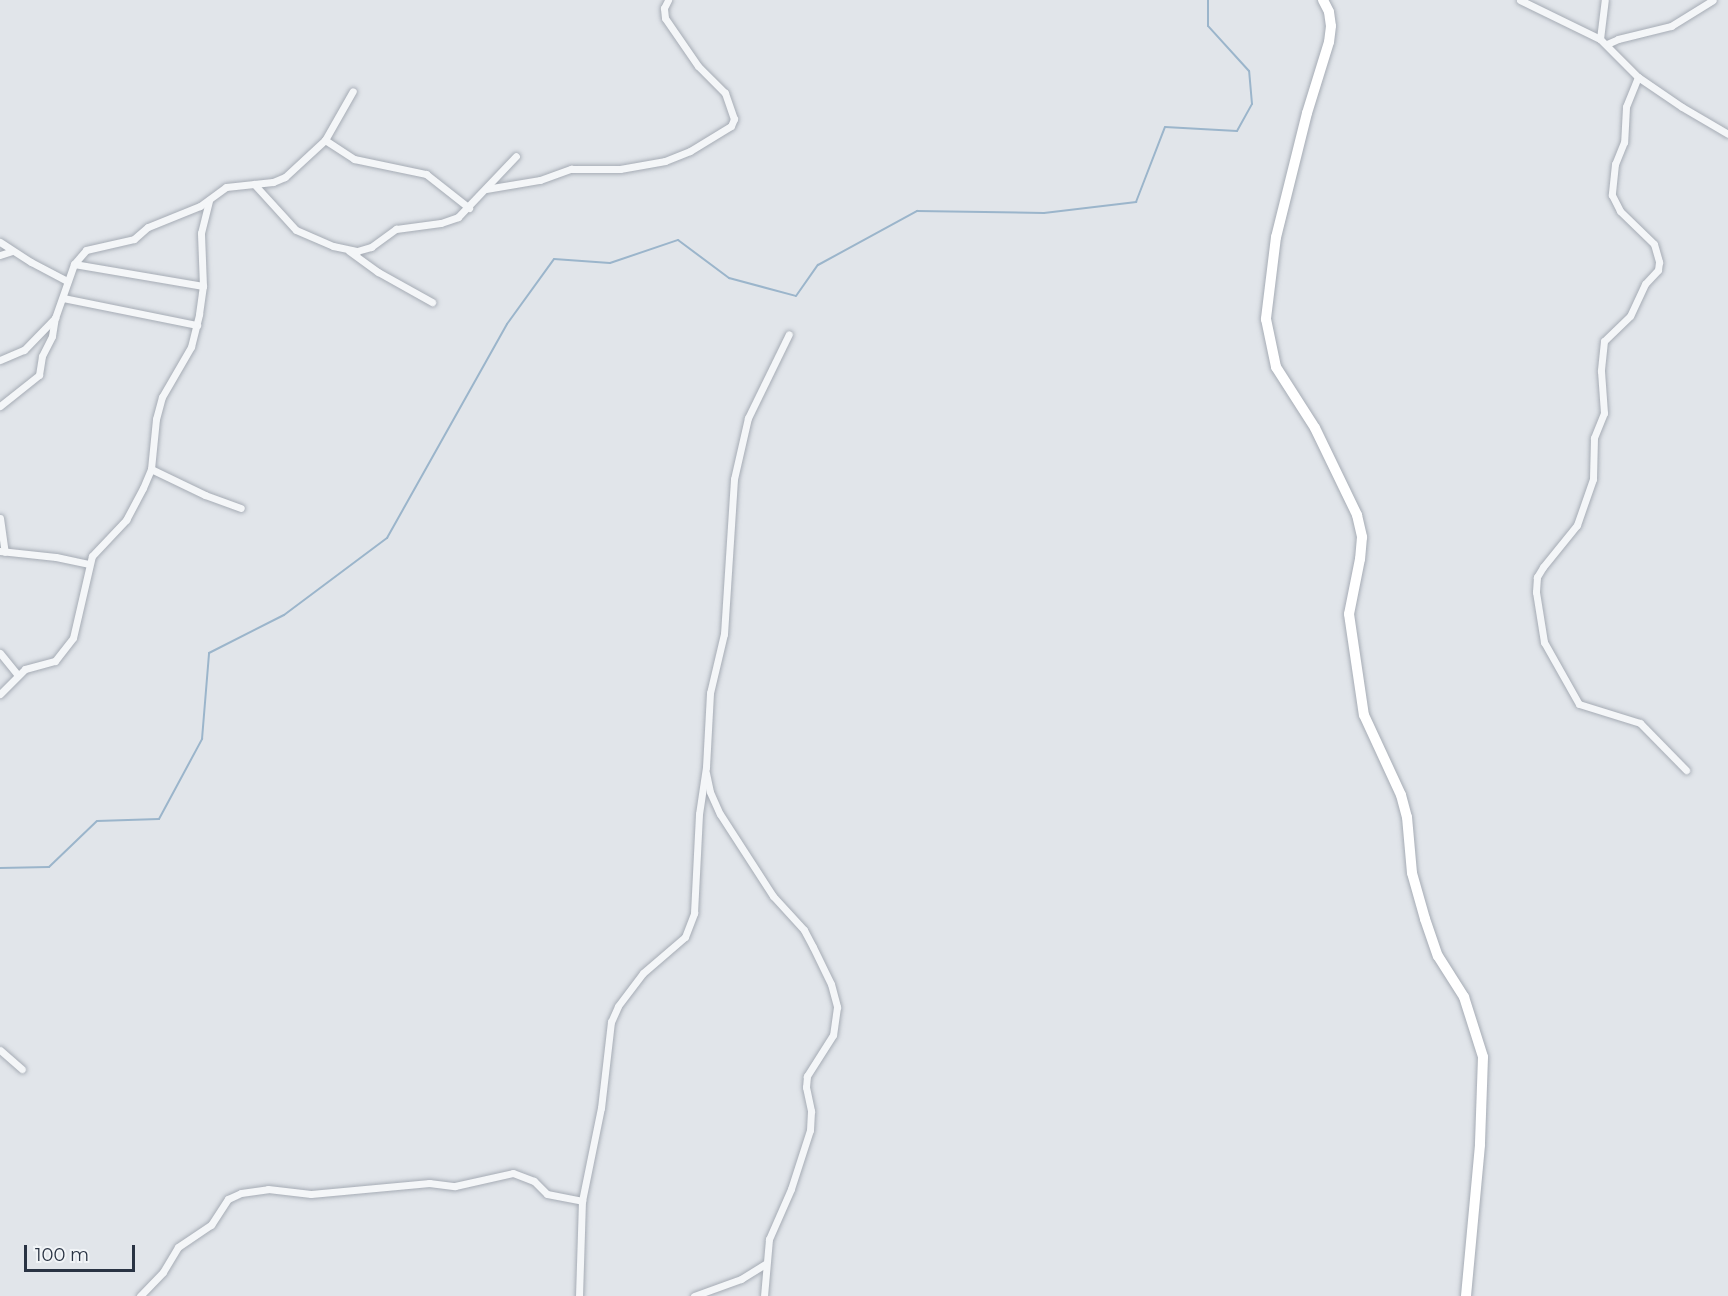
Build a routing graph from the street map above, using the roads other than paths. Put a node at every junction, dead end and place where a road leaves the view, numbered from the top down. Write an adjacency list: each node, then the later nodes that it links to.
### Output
1 (668, 0): 14 (street)
2 (1323, 0): 51 (street)
3 (1520, 0): 6 (street)
4 (1605, 0): 6 (street)
5 (1713, 0): 7 (street)
6 (1600, 39): 7 (street)
7 (1607, 44): 8 (street)
8 (1638, 77): 10 (street); 42 (street)
9 (353, 91): 11 (street)
10 (1728, 134)
11 (325, 140): 13 (street); 17 (street)
12 (516, 156): 14 (street)
13 (254, 184): 15 (street); 21 (street)
14 (486, 189): 17 (street)
15 (209, 201): 16 (street); 18 (street)
16 (200, 206): 18 (street); 23 (street)
17 (469, 208): 21 (street)
18 (204, 218): 25 (street)
19 (0, 242): 20 (street)
20 (12, 251): 22 (street); 24 (street)
21 (349, 251): 27 (street)
22 (0, 255)
23 (74, 264): 24 (street); 25 (street)
24 (67, 281): 26 (street)
25 (203, 286): 29 (street)
26 (63, 298): 28 (street); 29 (street)
27 (432, 302)
28 (55, 318): 31 (street); 32 (street)
29 (197, 325): 33 (street)
30 (789, 334): 41 (street)
31 (0, 360)
32 (0, 406)
33 (151, 469): 34 (street); 37 (street)
34 (241, 508)
35 (0, 518): 36 (street)
36 (3, 551): 37 (street)
37 (88, 564): 39 (street)
38 (0, 653): 39 (street)
39 (18, 675): 40 (street)
40 (0, 693)
41 (705, 767): 45 (street); 46 (street)
42 (1686, 770)
43 (0, 1050): 44 (street)
44 (22, 1069)
45 (582, 1201): 47 (street); 48 (street)
46 (765, 1264): 49 (street); 50 (street)
47 (140, 1296)
48 (579, 1296)
49 (694, 1296)
50 (764, 1296)
51 (1466, 1296)

